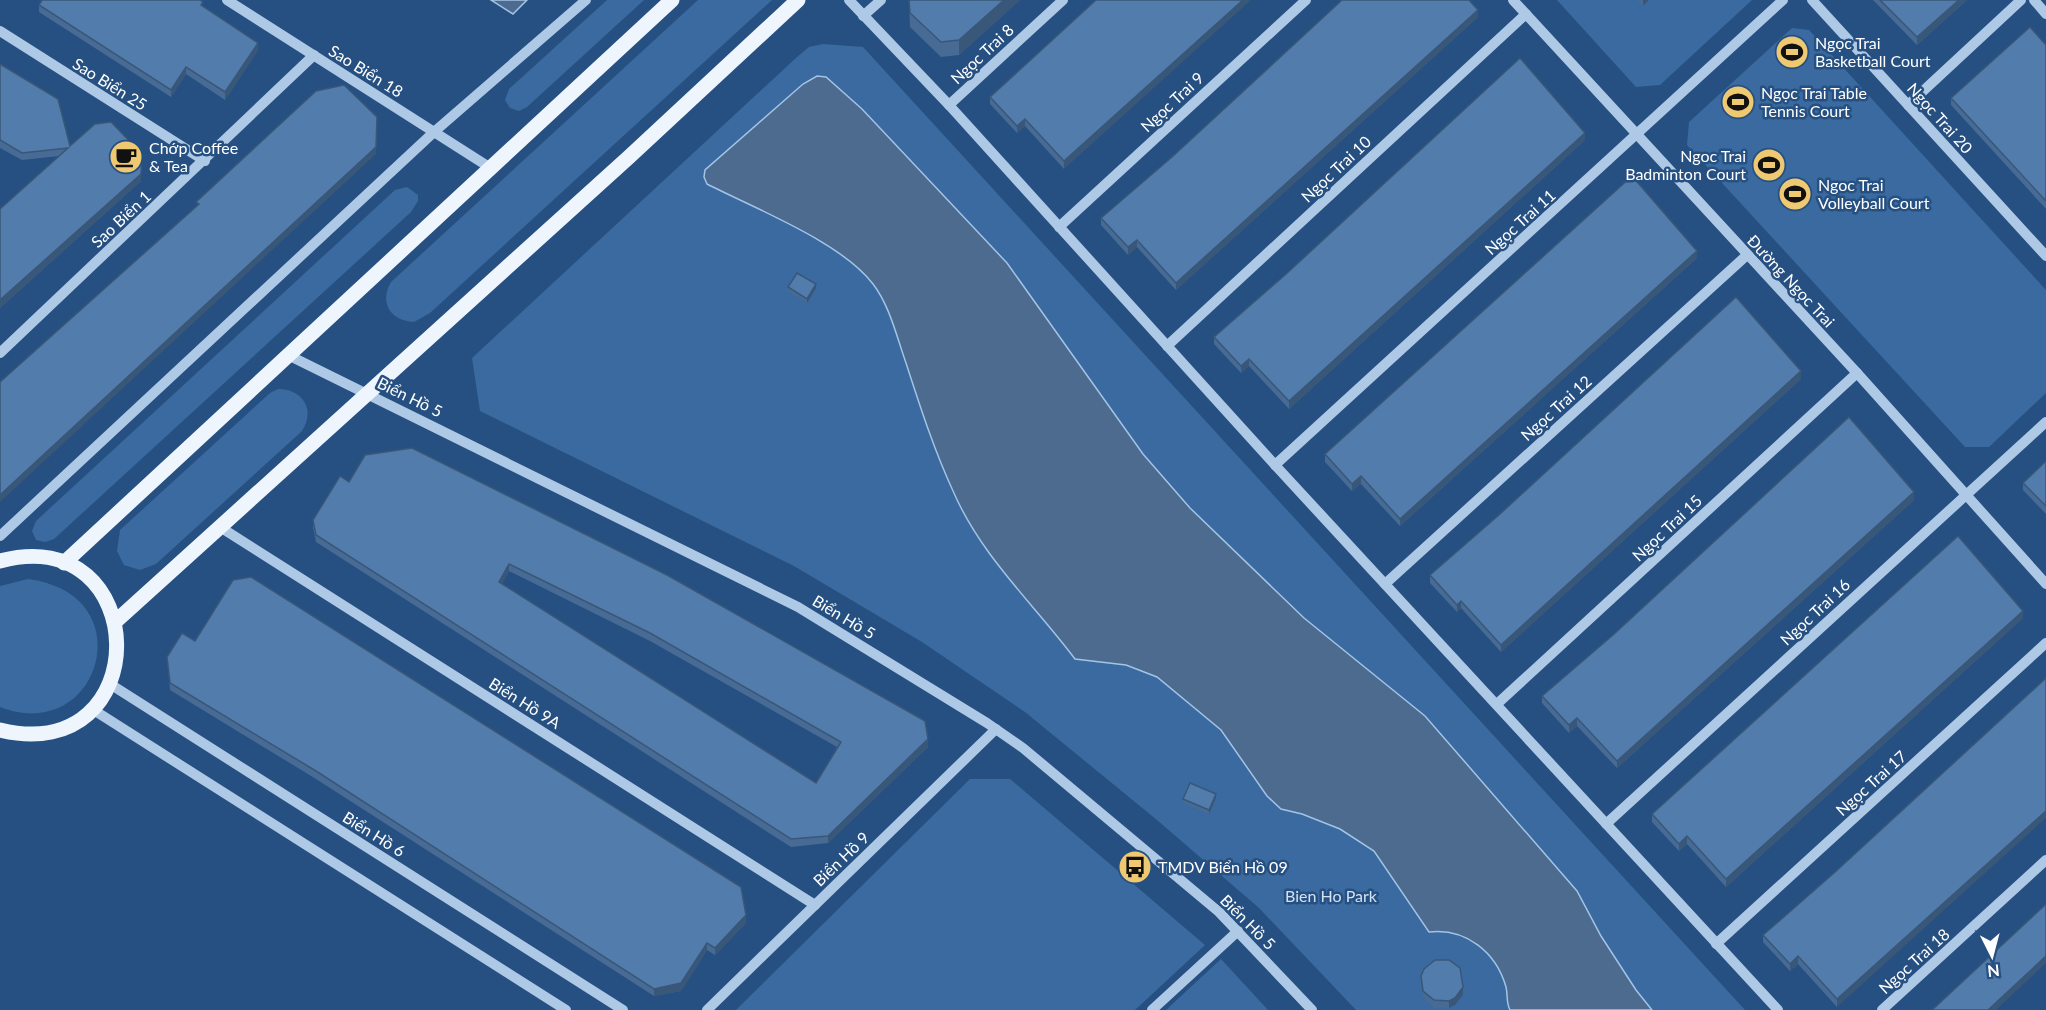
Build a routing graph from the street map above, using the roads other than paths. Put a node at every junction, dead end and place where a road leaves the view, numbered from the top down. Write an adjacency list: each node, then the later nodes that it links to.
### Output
1 (227, 0): 18 (street, Sao Biển 18)
2 (586, 0): 21 (street)
3 (672, 0): 24 (main road)
4 (798, 0): 32 (main road)
5 (849, 0): 16 (street)
6 (881, 0): 16 (street)
7 (1063, 0): 19 (street, Ngọc Trai 8)
8 (1306, 0): 25 (street, Ngọc Trai 9)
9 (1513, 0): 14 (street, Đường Ngọc Trai)
10 (1783, 0): 22 (street, Ngọc Trai 11)
11 (1812, 0): 20 (street, Ngọc Trai 20)
12 (2021, 0): 20 (street)
13 (2034, 0): 15 (street)
14 (1526, 14): 22 (street, Đường Ngọc Trai); 28 (street, Ngọc Trai 10)
15 (2046, 14)
16 (864, 16): 19 (street)
17 (0, 31): 23 (street, Sao Biển 25)
18 (314, 55): 21 (street, Sao Biển 18); 23 (street, Sao Biển 1)
19 (949, 105): 25 (street)
20 (1908, 105): 27 (street, Ngọc Trai 20)
21 (434, 132): 24 (street, Sao Biển 18); 37 (street)
22 (1639, 135): 26 (street, Đường Ngọc Trai); 34 (street, Ngọc Trai 11)
23 (205, 161): 29 (street, Sao Biển 1)
24 (489, 167): 30 (main road)
25 (1059, 227): 28 (street)
26 (1747, 255): 31 (street, Đường Ngọc Trai); 40 (street, Ngọc Trai 12)
27 (2046, 256)
28 (1167, 346): 34 (street)
29 (0, 353)
30 (290, 356): 32 (street, Biển Hồ 5); 39 (main road)
31 (1857, 373): 35 (street, Đường Ngọc Trai); 45 (street, Ngọc Trai 15)
32 (367, 393): 36 (main road); 47 (street, Biển Hồ 5)
33 (2046, 422): 35 (street, Ngọc Trai 16)
34 (1275, 465): 40 (street)
35 (1967, 494): 41 (street, Đường Ngọc Trai); 49 (street, Ngọc Trai 16)
36 (220, 527): 42 (main road); 51 (street, Biển Hồ 9A)
37 (0, 536)
38 (0, 561): 39 (main road)
39 (64, 563): 42 (main road)
40 (1385, 584): 45 (street)
41 (2046, 584)
42 (116, 622): 44 (main road)
43 (2046, 643): 53 (street, Ngọc Trai 17)
44 (110, 684): 46 (main road); 55 (street, Biển Hồ 6)
45 (1497, 704): 49 (street)
46 (92, 708): 48 (main road); 54 (street)
47 (996, 729): 51 (street, Biển Hồ 9); 52 (street, Biển Hồ 5)
48 (0, 730)
49 (1606, 824): 53 (street)
50 (2046, 860): 60 (street, Ngọc Trai 18)
51 (815, 905): 56 (street, Biển Hồ 9)
52 (1238, 931): 57 (street); 58 (street, Biển Hồ 5)
53 (1716, 944): 59 (street)
54 (566, 1010)
55 (623, 1010)
56 (707, 1010)
57 (1152, 1010)
58 (1312, 1010)
59 (1778, 1010)
60 (1882, 1010)

